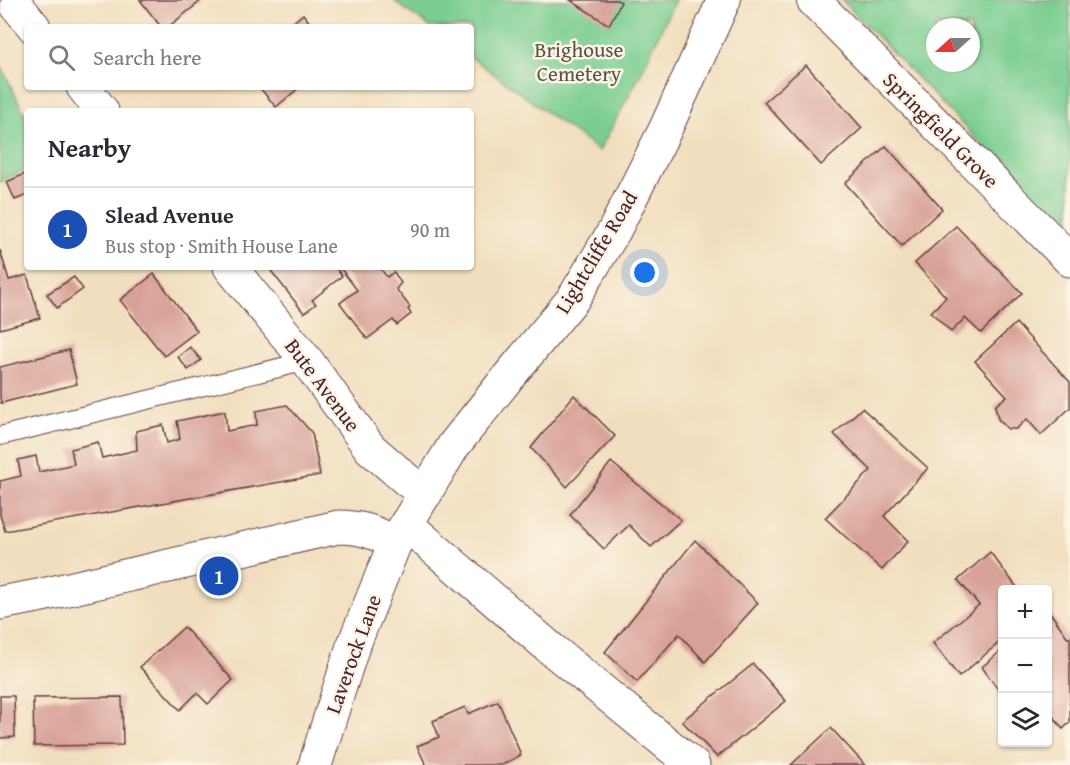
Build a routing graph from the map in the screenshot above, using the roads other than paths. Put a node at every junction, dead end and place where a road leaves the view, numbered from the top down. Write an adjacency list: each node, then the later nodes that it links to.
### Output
1 (724, 0): 9 (street, Lightcliffe Road)
2 (813, 0): 5 (street, Springfield Grove)
3 (85, 90): 4 (street)
4 (100, 108)
5 (1070, 260)
6 (232, 270): 7 (street, Bute Avenue)
7 (307, 362): 8 (lane); 9 (street, Bute Avenue)
8 (0, 436)
9 (426, 493): 10 (street, Lightcliffe Road)
10 (401, 534): 11 (street); 12 (street, Laverock Lane); 13 (street)
11 (0, 603)
12 (315, 765)
13 (693, 765)

